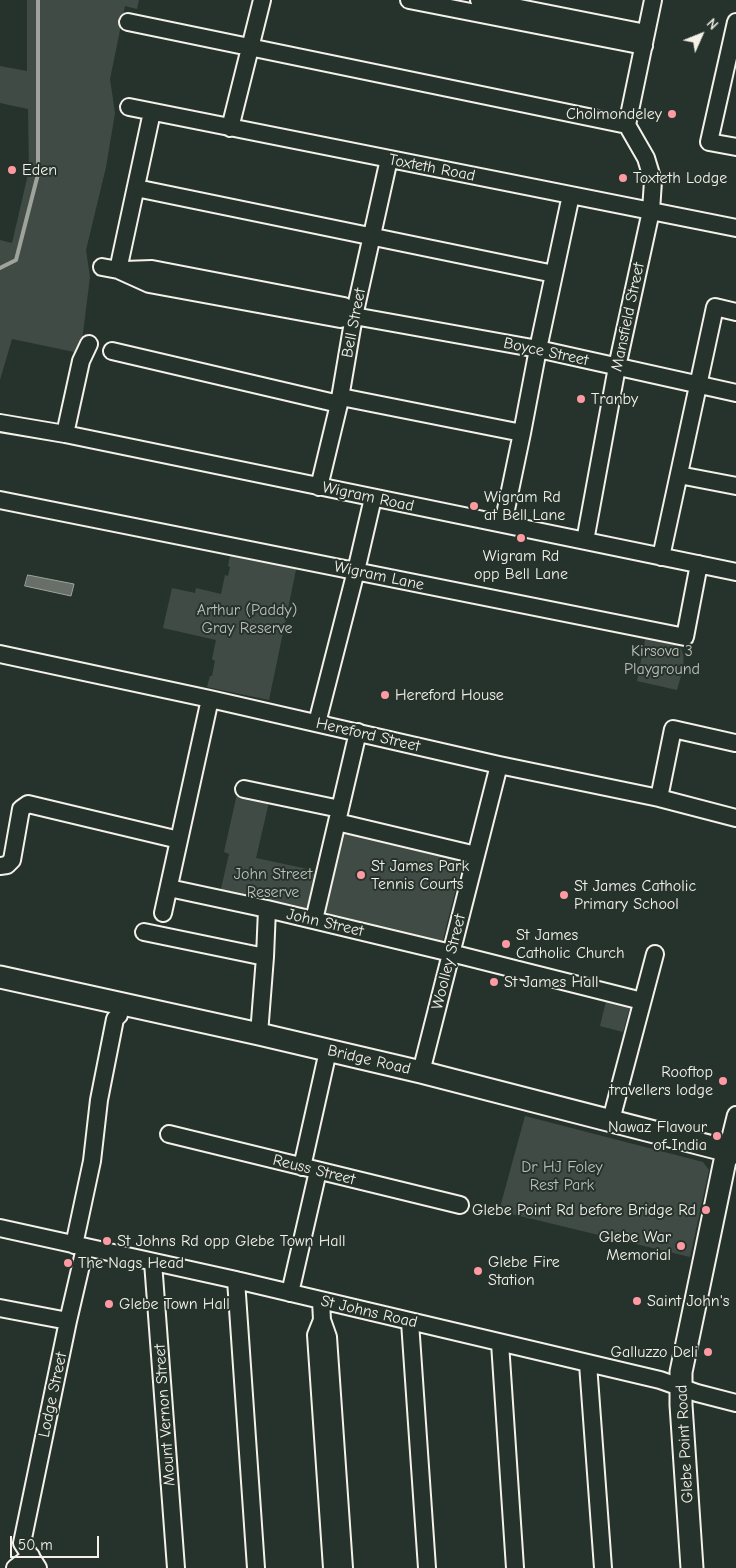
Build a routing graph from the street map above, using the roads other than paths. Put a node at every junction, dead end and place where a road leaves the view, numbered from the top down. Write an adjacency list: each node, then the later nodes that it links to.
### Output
1 (262, 0): 10 (street)
2 (409, 0): 5 (street)
3 (479, 0): 6 (street)
4 (653, 0): 9 (street)
5 (468, 6): 6 (street)
6 (547, 20): 9 (street)
7 (128, 22): 10 (street)
8 (736, 22): 15 (street)
9 (645, 39): 13 (street)
10 (251, 48): 13 (street); 14 (street)
11 (128, 107): 12 (street, Toxteth Road)
12 (152, 112): 14 (street, Toxteth Road); 17 (street)
13 (627, 126): 19 (street, Mansfield Street)
14 (230, 128): 16 (street, Toxteth Road)
15 (736, 147)
16 (389, 159): 18 (street, Toxteth Road); 21 (street, Bell Street)
17 (136, 188): 21 (street); 23 (street)
18 (572, 195): 19 (street, Toxteth Road); 24 (street)
19 (651, 211): 20 (street, Toxteth Road); 30 (street, Mansfield Street)
20 (736, 228)
21 (372, 236): 24 (street); 26 (street, Bell Street)
22 (102, 267): 23 (street, Boyce Street)
23 (118, 270): 26 (street, Boyce Street)
24 (554, 274): 28 (street)
25 (736, 312): 31 (street)
26 (354, 316): 28 (street, Boyce Street); 33 (street, Bell Street)
27 (89, 344): 36 (street)
28 (538, 350): 30 (street, Boyce Street); 35 (street)
29 (112, 351): 33 (street)
30 (616, 367): 31 (street, Boyce Street); 43 (street, Mansfield Street)
31 (698, 385): 32 (street, Boyce Street); 37 (street)
32 (736, 394)
33 (340, 401): 35 (street); 39 (street, Bell Street)
34 (0, 423): 36 (street, Wigram Road)
35 (522, 433): 42 (street)
36 (65, 434): 39 (street, Wigram Road)
37 (679, 475): 38 (street); 44 (street)
38 (736, 486)
39 (319, 487): 40 (street, Wigram Road)
40 (373, 498): 42 (street, Wigram Road); 46 (street)
41 (0, 500): 46 (street, Wigram Lane)
42 (503, 524): 43 (street, Wigram Road)
43 (585, 541): 44 (street, Wigram Road)
44 (661, 557): 45 (street, Wigram Road)
45 (699, 564): 46 (street, Wigram Lane); 47 (street, Wigram Road)
46 (356, 571): 50 (street)
47 (736, 572)
48 (0, 654): 49 (street, Hereford Street)
49 (210, 699): 50 (street, Hereford Street); 58 (street)
50 (317, 723): 51 (street, Hereford Street)
51 (358, 732): 53 (street, Hereford Street); 56 (street)
52 (735, 743): 55 (street)
53 (500, 765): 55 (street, Hereford Street); 59 (street, Woolley Street)
54 (244, 789): 56 (street)
55 (658, 798): 57 (street, Hereford Street)
56 (338, 815): 59 (street); 64 (street)
57 (736, 818)
58 (179, 840): 60 (street); 61 (street)
59 (476, 855): 66 (street, Woolley Street)
60 (0, 866)
61 (169, 888): 62 (street, John Street); 63 (street)
62 (267, 909): 64 (street, John Street); 68 (street)
63 (163, 913)
64 (314, 920): 66 (street, John Street)
65 (144, 932): 68 (street)
66 (451, 953): 70 (street, John Street); 74 (street, Woolley Street)
67 (655, 954): 70 (street)
68 (266, 957): 72 (street)
69 (0, 977): 71 (main road, Bridge Road)
70 (642, 1001): 76 (street)
71 (121, 1003): 72 (main road, Bridge Road); 83 (street, Lodge Street)
72 (259, 1034): 73 (main road, Bridge Road)
73 (328, 1050): 74 (main road, Bridge Road); 79 (street)
74 (421, 1072): 76 (main road, Bridge Road)
75 (736, 1115): 78 (street, Glebe Point Road)
76 (611, 1120): 78 (main road, Bridge Road)
77 (169, 1134): 79 (street, Reuss Street)
78 (732, 1152): 94 (main road, Glebe Point Road)
79 (302, 1167): 80 (street, Reuss Street)
80 (318, 1171): 81 (street, Reuss Street); 86 (street)
81 (460, 1205)
82 (0, 1228): 83 (street, St Johns Road)
83 (80, 1246): 84 (street, St Johns Road); 90 (street, Lodge Street)
84 (153, 1262): 85 (street, St Johns Road); 98 (street, Mount Vernon Street)
85 (236, 1280): 86 (street, St Johns Road); 99 (street)
86 (290, 1293): 87 (street, St Johns Road)
87 (321, 1301): 89 (street); 91 (street, St Johns Road)
88 (0, 1308): 90 (street)
89 (322, 1320): 100 (street); 101 (street)
90 (68, 1321): 96 (street, Lodge Street)
91 (410, 1322): 92 (street, St Johns Road); 102 (street)
92 (500, 1343): 93 (street, St Johns Road); 103 (street)
93 (588, 1364): 94 (street, St Johns Road); 104 (street)
94 (681, 1388): 95 (street, St Johns Road); 105 (main road, Glebe Point Road)
95 (736, 1403)
96 (30, 1556): 97 (street, Lodge Street)
97 (15, 1568)
98 (176, 1568)
99 (256, 1568)
100 (332, 1568)
101 (344, 1568)
102 (427, 1568)
103 (515, 1568)
104 (603, 1568)
105 (692, 1568)

